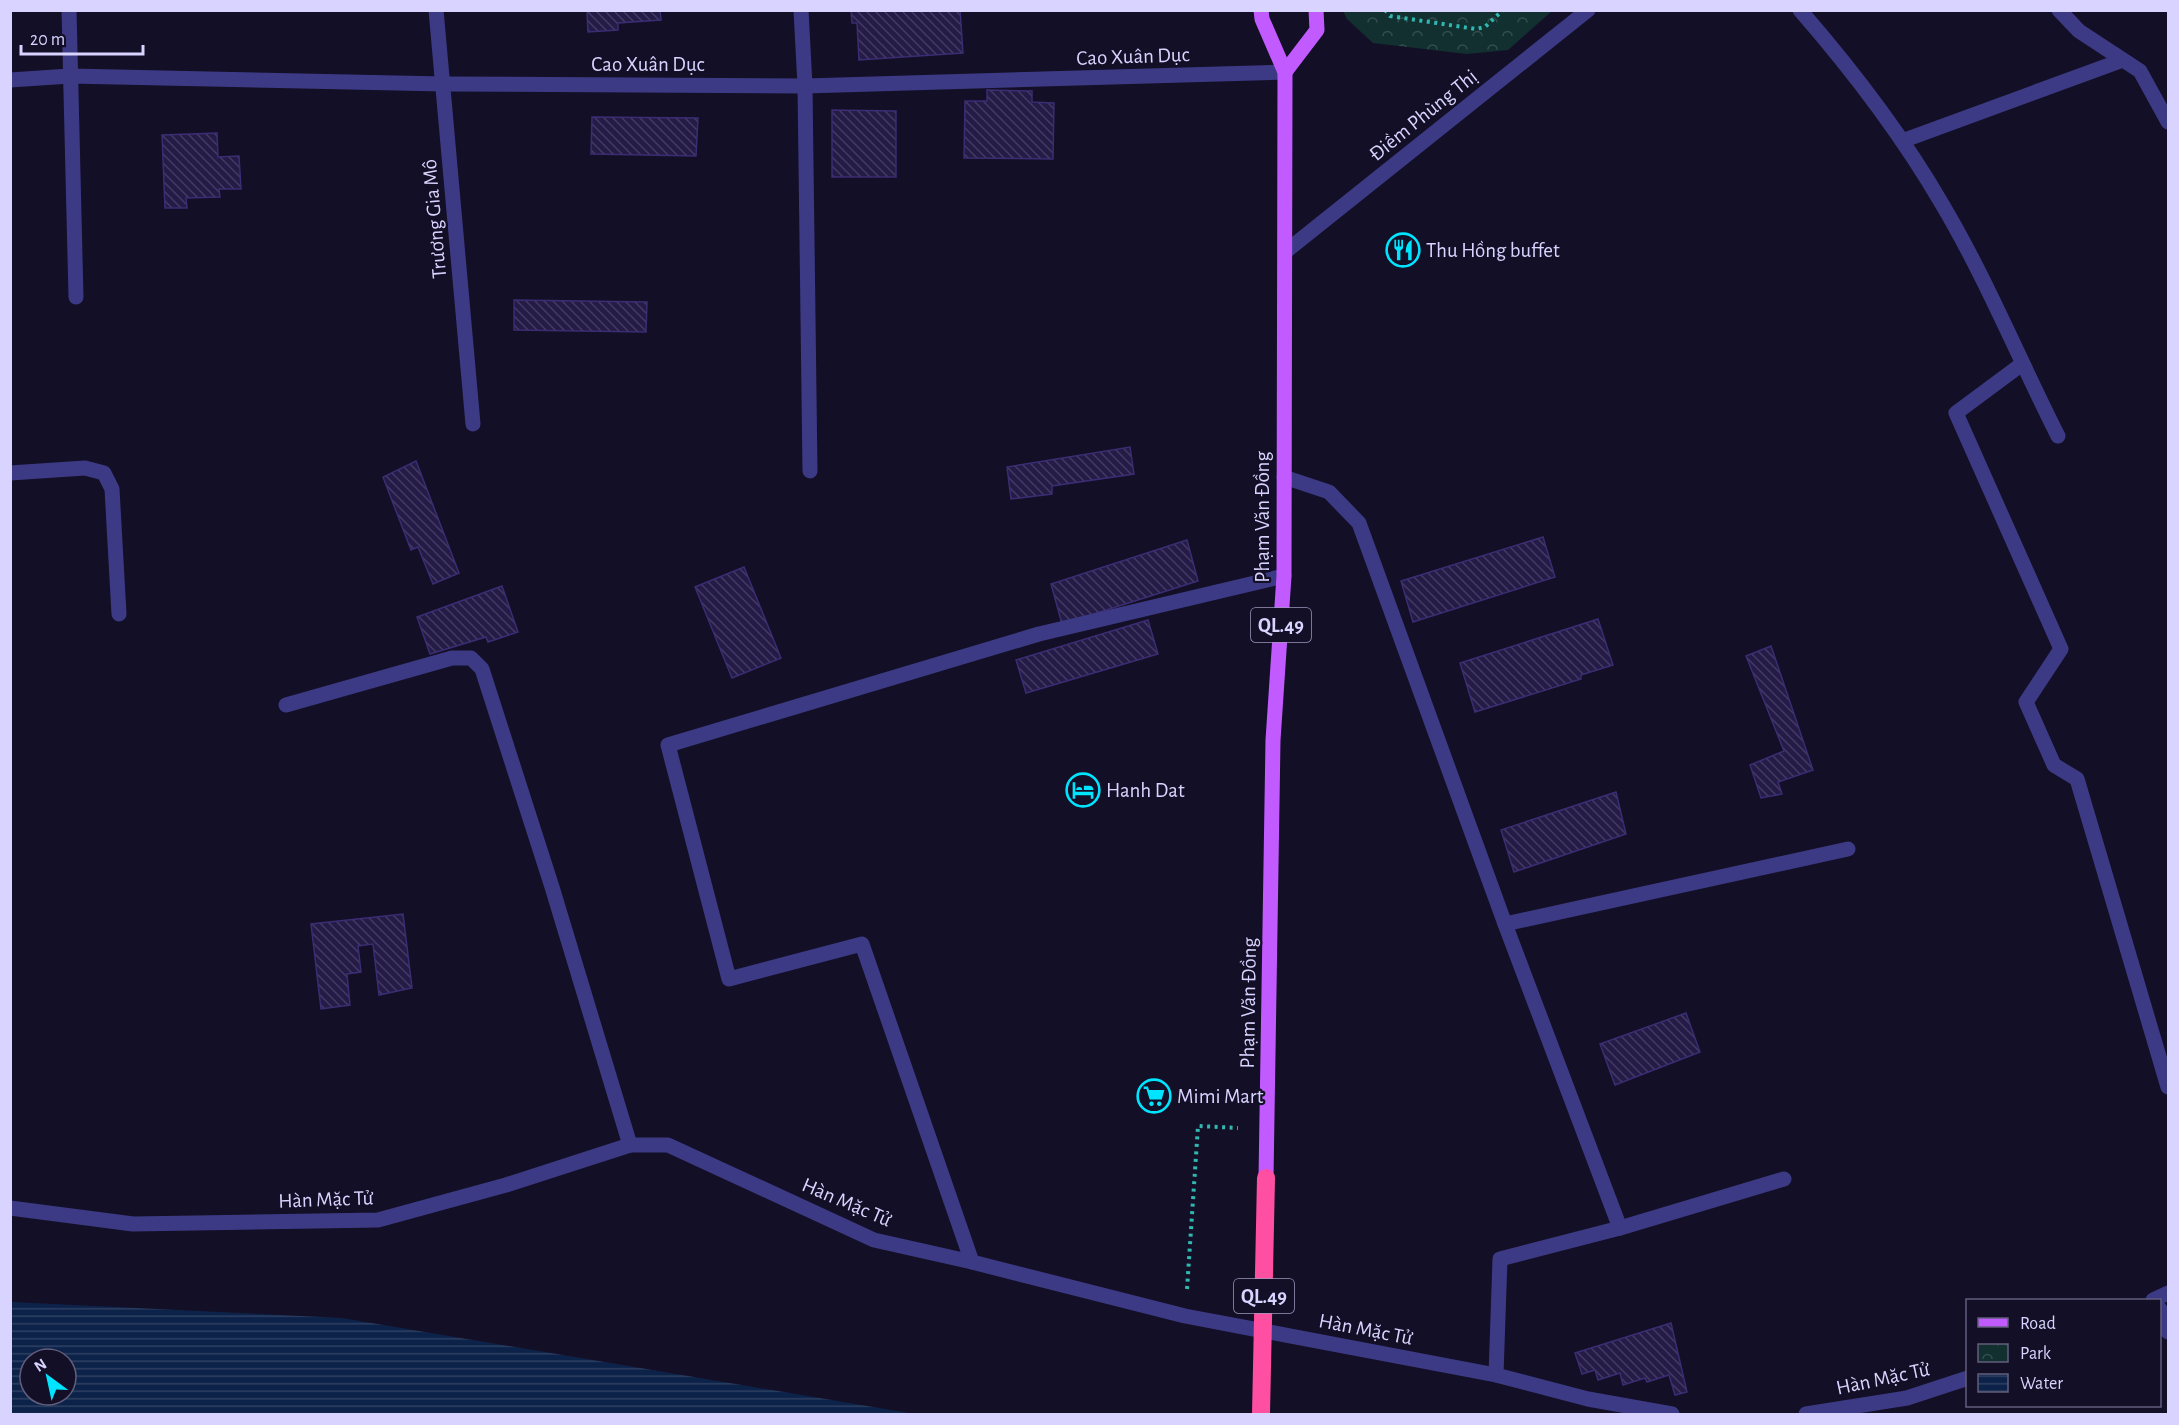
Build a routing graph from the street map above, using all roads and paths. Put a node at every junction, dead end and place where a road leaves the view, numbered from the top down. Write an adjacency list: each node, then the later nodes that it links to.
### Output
1 (69, 10): 13 (street)
2 (436, 10): 15 (street, Trương Gia Mô)
3 (801, 10): 16 (street)
4 (1261, 10): 12 (main road, Phạm Văn Đồng / QL.49)
5 (1316, 10): 12 (main road)
6 (1385, 10): 7 (path)
7 (1503, 10)
8 (1588, 10): 19 (street, Điềm Phùng Thị)
9 (1800, 10): 18 (street)
10 (2059, 10): 11 (street)
11 (2123, 60): 17 (street); 18 (street)
12 (1285, 72): 16 (street, Cao Xuân Dục); 19 (main road, Phạm Văn Đồng / QL.49)
13 (70, 76): 14 (street, Cao Xuân Dục); 15 (street, Cao Xuân Dục); 20 (street)
14 (10, 80)
15 (444, 84): 16 (street, Cao Xuân Dục); 22 (street, Trương Gia Mô)
16 (806, 86): 24 (street)
17 (2169, 122)
18 (1902, 141): 21 (street)
19 (1285, 252): 26 (main road, Phạm Văn Đồng / QL.49)
20 (76, 297)
21 (2022, 364): 23 (street); 32 (street)
22 (473, 423)
23 (2058, 436)
24 (810, 471)
25 (10, 473): 28 (street)
26 (1284, 477): 27 (main road, Phạm Văn Đồng / QL.49); 31 (street)
27 (1284, 576): 33 (main road, Phạm Văn Đồng / QL.49); 39 (street)
28 (120, 614)
29 (286, 705): 34 (street)
30 (1848, 849): 31 (street)
31 (1505, 924): 38 (street)
32 (2169, 1087)
33 (1267, 1129): 35 (main road, Phạm Văn Đồng / QL.49); 41 (path)
34 (630, 1145): 37 (street, Hàn Mặc Tử); 39 (street, Hàn Mặc Tử)
35 (1266, 1178): 45 (highway, QL.49)
36 (1784, 1179): 38 (street)
37 (10, 1208)
38 (1620, 1228): 43 (street)
39 (972, 1262): 41 (street, Hàn Mặc Tử)
40 (2161, 1306): 42 (street)
41 (1185, 1316): 43 (street, Hàn Mặc Tử)
42 (2169, 1332)
43 (1496, 1375): 46 (street, Hàn Mặc Tử)
44 (1966, 1379): 47 (street, Hàn Mặc Tử)
45 (1262, 1414)
46 (1672, 1414)
47 (1806, 1414)

